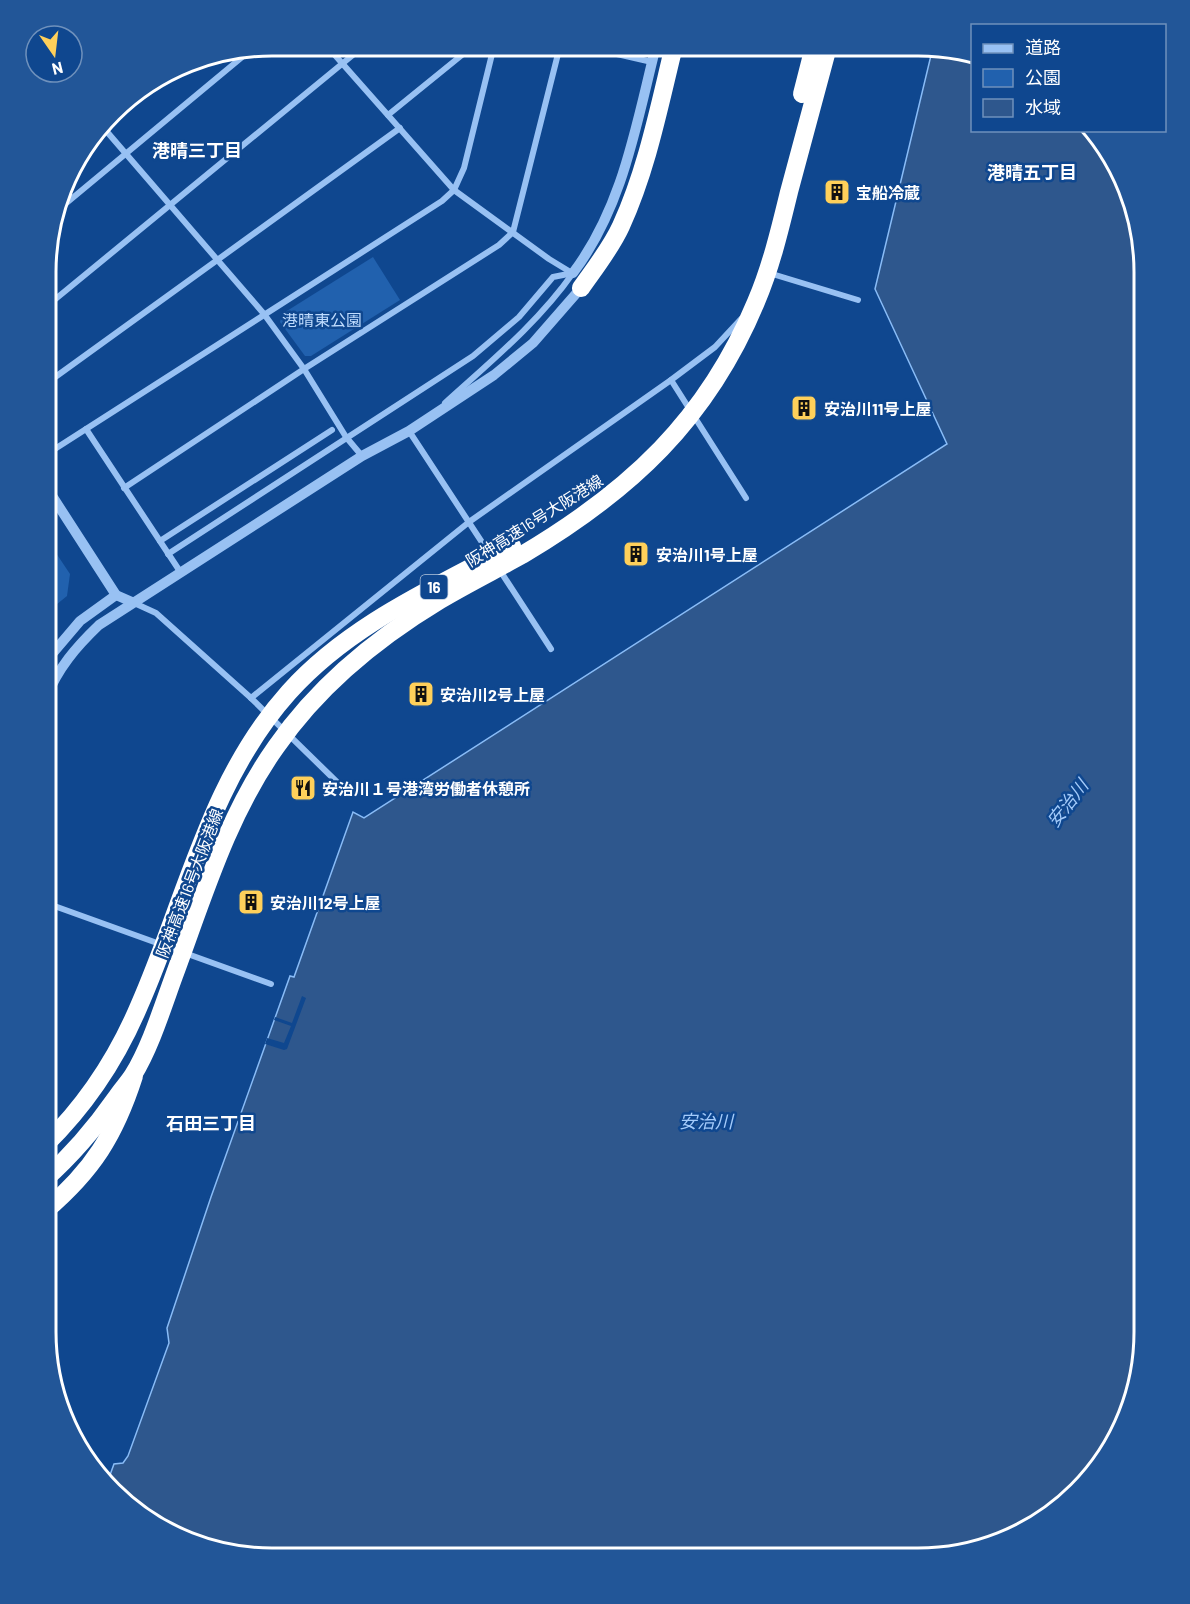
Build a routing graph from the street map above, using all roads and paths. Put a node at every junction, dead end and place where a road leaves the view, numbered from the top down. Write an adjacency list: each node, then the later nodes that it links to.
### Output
1 (335, 56): 15 (street)
2 (352, 56): 15 (street)
3 (461, 56): 16 (street)
4 (492, 56): 21 (street)
5 (557, 56): 24 (street)
6 (626, 56): 14 (street)
7 (654, 56): 14 (street)
8 (672, 56): 27 (highway)
9 (812, 56): 58 (highway, 阪神高速16号大阪港線 / 16, bridge)
10 (818, 56): 17 (highway, bridge)
11 (818, 56): 26 (street)
12 (826, 56): 17 (highway, 阪神高速16号大阪港線 / 16, bridge)
13 (242, 57): 20 (street)
14 (652, 62): 27 (street)
15 (342, 64): 16 (street); 23 (street)
16 (388, 115): 18 (street)
17 (807, 125): 57 (highway, 阪神高速16号大阪港線 / 16, bridge)
18 (400, 128): 21 (street); 25 (street)
19 (107, 132): 20 (street)
20 (125, 153): 22 (street); 23 (street)
21 (454, 190): 24 (street); 30 (street)
22 (67, 202)
23 (171, 205): 25 (street); 28 (street)
24 (513, 232): 27 (street); 31 (street)
25 (218, 260): 30 (street); 32 (street)
26 (765, 272): 29 (street); 33 (street)
27 (577, 281): 34 (street); 34 (street); 38 (street)
28 (56, 299)
29 (858, 300)
30 (264, 314): 31 (street); 35 (street)
31 (304, 369): 38 (street); 41 (street)
32 (56, 377)
33 (671, 380): 42 (street); 44 (street)
34 (424, 421): 37 (street)
35 (86, 429): 39 (street); 41 (street)
36 (332, 430): 45 (street)
37 (409, 430): 40 (street); 44 (street)
38 (346, 437): 40 (street); 46 (street)
39 (56, 448)
40 (362, 456): 47 (street)
41 (124, 488): 45 (street)
42 (746, 498)
43 (56, 503): 48 (street)
44 (469, 522): 50 (street); 53 (street)
45 (160, 541): 46 (street)
46 (168, 554): 47 (street)
47 (181, 573): 49 (street)
48 (116, 595): 49 (street); 51 (street)
49 (132, 602): 52 (street); 53 (street)
50 (551, 649)
51 (56, 650)
52 (56, 677)
53 (251, 698): 54 (street)
54 (340, 784)
55 (56, 907): 56 (street)
56 (271, 984)
57 (134, 1074): 59 (highway, 阪神高速16号大阪港線 / 16, bridge); 60 (highway)
58 (56, 1133)
59 (56, 1169)
60 (56, 1201)

